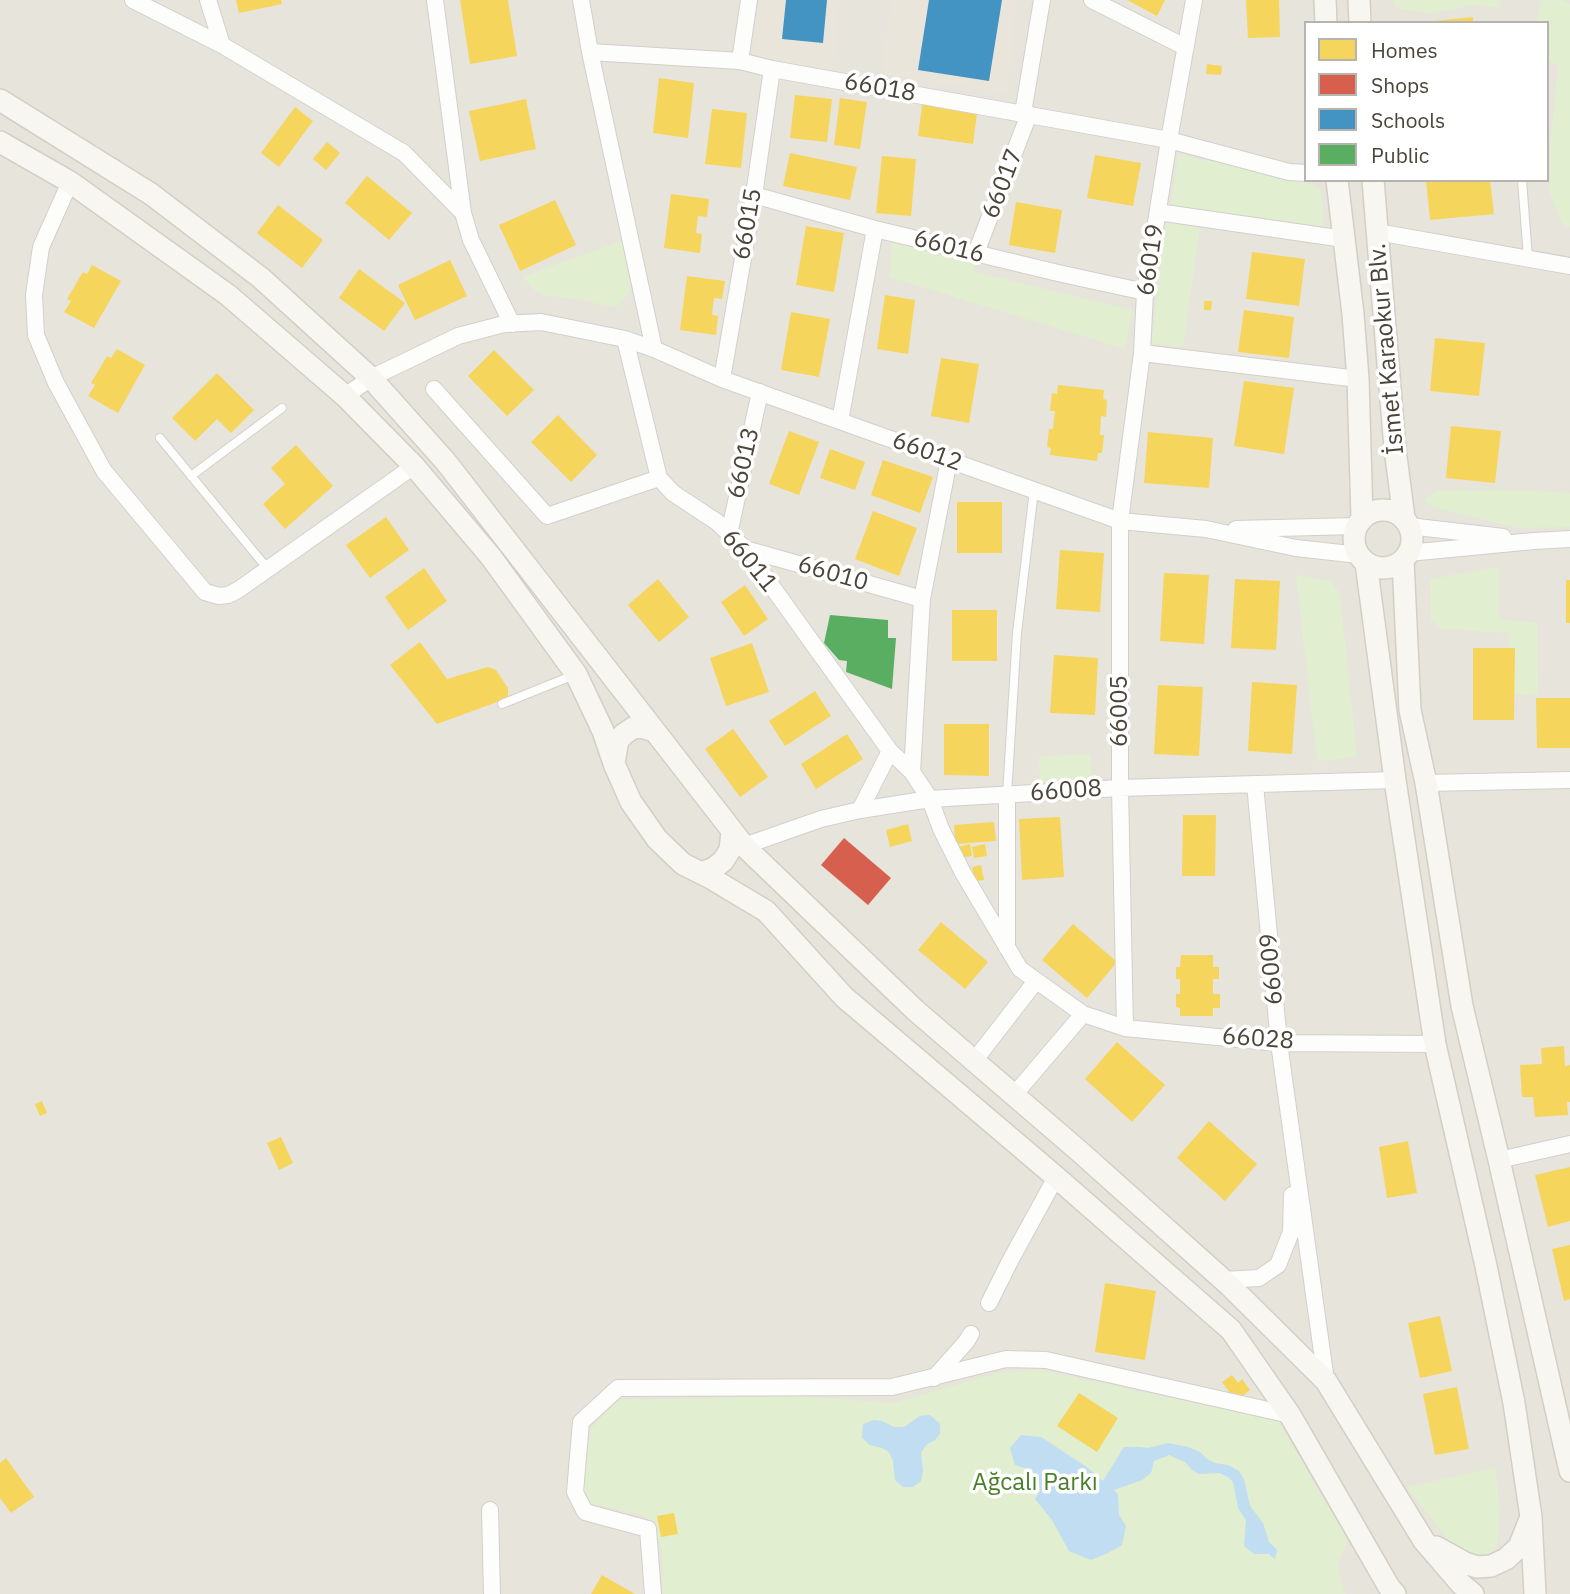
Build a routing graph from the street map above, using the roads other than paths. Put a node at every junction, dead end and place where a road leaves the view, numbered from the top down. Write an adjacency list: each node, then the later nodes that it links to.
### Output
1 (133, 0): 13 (street)
2 (208, 0): 13 (street)
3 (435, 0): 29 (street)
4 (581, 0): 15 (street)
5 (749, 0): 16 (street)
6 (1042, 0): 19 (street, 66017)
7 (1092, 0): 14 (street)
8 (1194, 0): 14 (street, 66019)
9 (1325, 0): 11 (main road)
10 (1359, 0): 12 (main road)
11 (1326, 21)
12 (1360, 21)
13 (222, 46): 29 (street)
14 (1185, 47): 20 (street, 66019)
15 (590, 52): 16 (street, 66018); 39 (street)
16 (740, 61): 17 (street, 66018)
17 (772, 69): 19 (street, 66018); 27 (street, 66015)
18 (0, 100): 41 (main road)
19 (1026, 114): 20 (street, 66018); 33 (street, 66017)
20 (1169, 140): 22 (street, 66018); 28 (street, 66019)
21 (0, 142): 23 (main road)
22 (1304, 173)
23 (69, 182): 46 (main road); 65 (street)
24 (1337, 182): 32 (main road, İsmet Karaokur Blv.)
25 (1373, 182): 31 (main road, İsmet Karaokur Blv.)
26 (1522, 182): 34 (lane)
27 (754, 195): 30 (street, 66016); 42 (street, 66015)
28 (1158, 212): 32 (street); 36 (street, 66019)
29 (463, 213): 37 (street)
30 (876, 229): 33 (street, 66016); 48 (street)
31 (1377, 232): 34 (street); 57 (main road, İsmet Karaokur Blv.)
32 (1344, 239): 43 (main road, İsmet Karaokur Blv.)
33 (976, 253): 36 (street, 66016)
34 (1528, 258): 35 (street)
35 (1570, 266)
36 (1145, 292): 40 (street, 66019)
37 (512, 324): 38 (street, 66012); 41 (street, 66012)
38 (625, 339): 39 (street, 66012); 53 (street)
39 (654, 349): 42 (street, 66012)
40 (1142, 353): 43 (street); 55 (street, 66019)
41 (371, 378): 46 (street, 66012); 69 (main road)
42 (722, 379): 45 (street, 66012)
43 (1357, 379): 56 (main road, İsmet Karaokur Blv.)
44 (434, 389): 53 (street)
45 (760, 393): 48 (street, 66012); 59 (street, 66013)
46 (345, 396): 51 (main road)
47 (282, 408): 52 (lane)
48 (840, 421): 50 (street, 66012)
49 (160, 438): 52 (lane)
50 (950, 460): 54 (street, 66012); 66 (street)
51 (414, 467): 65 (street); 67 (main road)
52 (191, 476): 65 (lane)
53 (659, 478): 59 (street, 66011)
54 (1034, 490): 55 (street, 66012); 78 (lane)
55 (1120, 521): 58 (street, 66012); 77 (street, 66005)
56 (1359, 522): 57 (main road); 58 (street, 66012); 64 (main road)
57 (1406, 522): 61 (street); 63 (main road)
58 (1206, 529): 64 (street, 66012)
59 (729, 534): 62 (street, 66011)
60 (1570, 540): 61 (street)
61 (1534, 541): 63 (street)
62 (745, 550): 66 (street, 66010); 70 (street, 66011)
63 (1406, 557): 64 (main road); 75 (main road)
64 (1362, 559): 73 (main road)
65 (267, 568)
66 (922, 600): 72 (street)
67 (576, 674): 68 (lane); 71 (main road)
68 (502, 704)
69 (654, 731): 71 (main road); 81 (main road)
70 (890, 751): 72 (street, 66011); 80 (street)
71 (614, 764): 82 (main road)
72 (912, 772): 79 (street, 66011)
73 (1395, 780): 76 (street, 66008); 88 (main road)
74 (1570, 780): 75 (street)
75 (1426, 783): 93 (main road)
76 (1255, 784): 77 (street, 66008); 87 (street, 66009)
77 (1120, 788): 78 (street, 66008); 86 (street, 66005)
78 (1007, 795): 79 (street, 66008); 83 (street)
79 (930, 799): 80 (street, 66008); 83 (street, 66011)
80 (860, 810): 81 (street, 66008)
81 (738, 838): 82 (main road); 89 (main road)
82 (701, 873): 94 (main road)
83 (1007, 948): 84 (street, 66028)
84 (1035, 981): 85 (street, 66028); 89 (street)
85 (1083, 1014): 86 (street, 66028); 90 (street)
86 (1125, 1028): 87 (street, 66028)
87 (1279, 1042): 88 (street, 66028); 92 (street, 66009)
88 (1435, 1044): 103 (main road)
89 (974, 1061): 90 (main road)
90 (1014, 1095): 95 (main road)
91 (1570, 1144): 93 (street)
92 (1294, 1154): 95 (street, 66009); 99 (street, 66009)
93 (1499, 1160): 101 (main road)
94 (1056, 1177): 96 (street); 100 (main road)
95 (1223, 1280): 99 (main road)
96 (989, 1303)
97 (971, 1334): 98 (street)
98 (934, 1378): 100 (street); 106 (street)
99 (1326, 1381): 104 (main road)
100 (1290, 1415): 107 (main road)
101 (1570, 1471)
102 (490, 1510): 105 (street)
103 (1531, 1517): 104 (main road); 109 (main road)
104 (1424, 1541): 108 (main road)
105 (492, 1594)
106 (653, 1594)
107 (1395, 1594)
108 (1473, 1594)
109 (1535, 1594)

